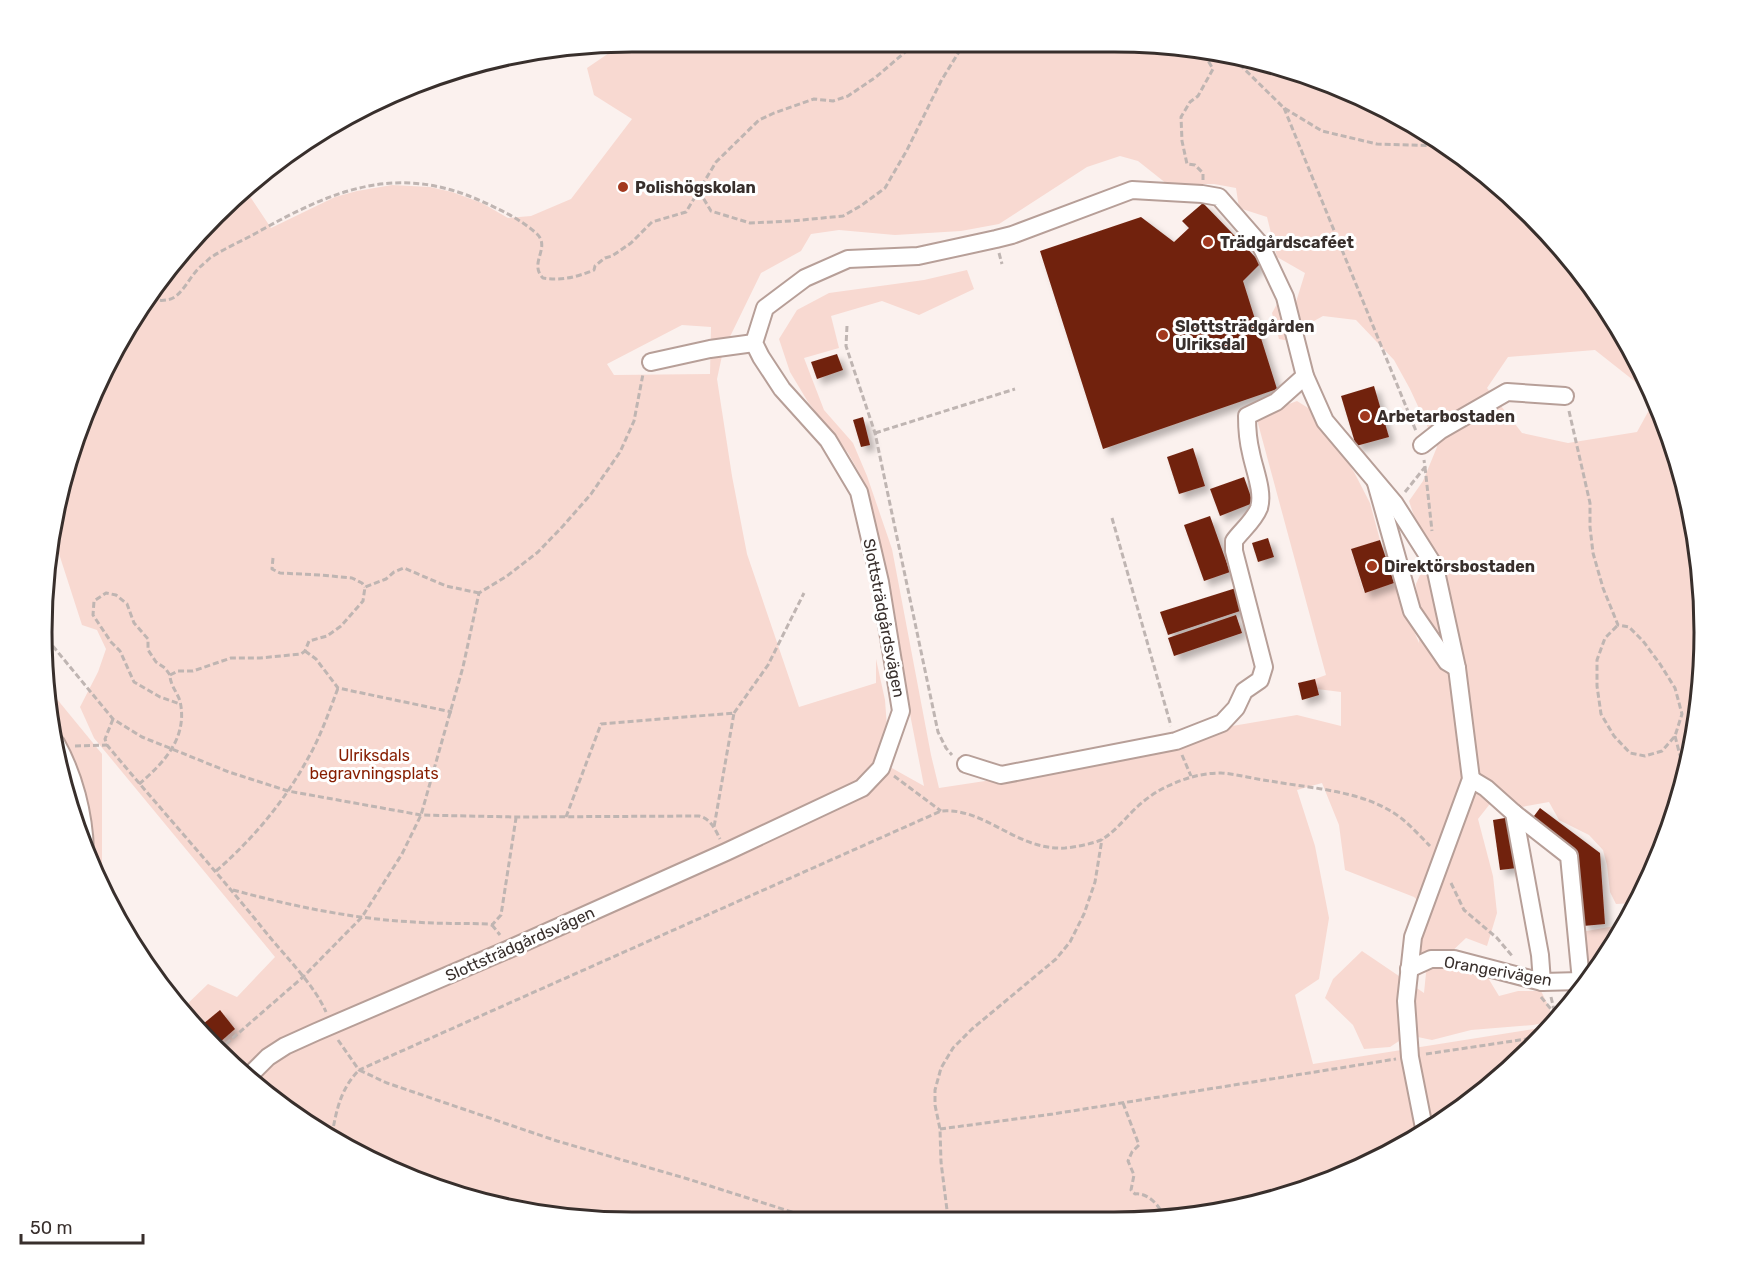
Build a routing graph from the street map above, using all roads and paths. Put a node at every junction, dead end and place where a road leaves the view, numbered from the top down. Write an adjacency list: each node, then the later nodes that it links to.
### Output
1 (905, 52): 7 (path)
2 (959, 52): 7 (path)
3 (1209, 61): 8 (path)
4 (1243, 67): 5 (path)
5 (1284, 108): 6 (path); 17 (path)
6 (1429, 145)
7 (699, 191): 9 (path)
8 (1202, 194): 11 (street); 13 (street)
9 (157, 300)
10 (847, 326): 16 (path)
11 (754, 343): 12 (street); 44 (street, Slottsträdgårdsvägen)
12 (651, 362): 25 (path)
13 (1305, 376): 19 (street); 38 (street)
14 (1015, 389): 16 (path)
15 (1565, 396): 17 (street); 27 (path)
16 (875, 433): 43 (path)
17 (1422, 445): 18 (path)
18 (1425, 468): 20 (path); 22 (path)
19 (1376, 481): 20 (street); 30 (street)
20 (1395, 504): 30 (street)
21 (1112, 518): 38 (path)
22 (1432, 534)
23 (273, 558): 24 (path)
24 (365, 587): 25 (path); 29 (path)
25 (479, 593): 34 (path)
26 (804, 593): 35 (path)
27 (1618, 625): 37 (path); 37 (path)
28 (53, 646): 36 (path)
29 (305, 651): 31 (path); 32 (path)
30 (1456, 668): 46 (street)
31 (170, 675): 33 (path); 33 (path)
32 (338, 688): 34 (path); 49 (path)
33 (180, 704): 41 (path)
34 (452, 712): 53 (path)
35 (734, 713): 55 (path); 56 (path)
36 (113, 719): 40 (path); 41 (path)
37 (1675, 736): 42 (path)
38 (1176, 741): 43 (street); 45 (path)
39 (64, 745): 40 (path)
40 (107, 745): 48 (path)
41 (172, 749): 48 (path); 49 (path)
42 (1680, 755)
43 (966, 764)
44 (880, 768): 51 (path); 58 (street, Slottsträdgårdsvägen)
45 (1191, 776): 57 (path); 59 (path)
46 (1471, 779): 52 (street); 59 (street)
47 (72, 782): 50 (street)
48 (139, 784): 60 (path)
49 (288, 791): 53 (path); 60 (path)
50 (78, 801)
51 (940, 811): 57 (path); 74 (path)
52 (1514, 813): 64 (street); 67 (street)
53 (421, 815): 54 (path); 62 (path)
54 (516, 817): 55 (path); 62 (path)
55 (566, 817): 56 (path)
56 (714, 827): 58 (path)
57 (1102, 839): 79 (path)
58 (726, 852): 70 (street, Slottsträdgårdsvägen)
59 (1440, 861): 63 (street); 67 (path)
60 (216, 871): 61 (path)
61 (231, 889): 62 (path); 65 (path)
62 (362, 917): 65 (path)
63 (1410, 969): 67 (street, Orangerivägen); 73 (street)
64 (1583, 972)
65 (303, 977): 70 (path); 72 (path)
66 (1577, 980): 67 (street, Orangerivägen)
67 (1539, 981): 68 (path); 69 (path)
68 (1553, 1010)
69 (1553, 1010)
70 (332, 1025): 74 (path); 75 (street, Slottsträdgårdsvägen)
71 (1527, 1039): 73 (path)
72 (225, 1045)
73 (1410, 1057): 76 (path); 77 (street)
74 (359, 1070): 78 (path); 81 (path)
75 (254, 1071)
76 (1122, 1103): 79 (path); 80 (path)
77 (1423, 1122)
78 (333, 1129)
79 (940, 1129): 82 (path)
80 (1160, 1209)
81 (792, 1212)
82 (947, 1212)

